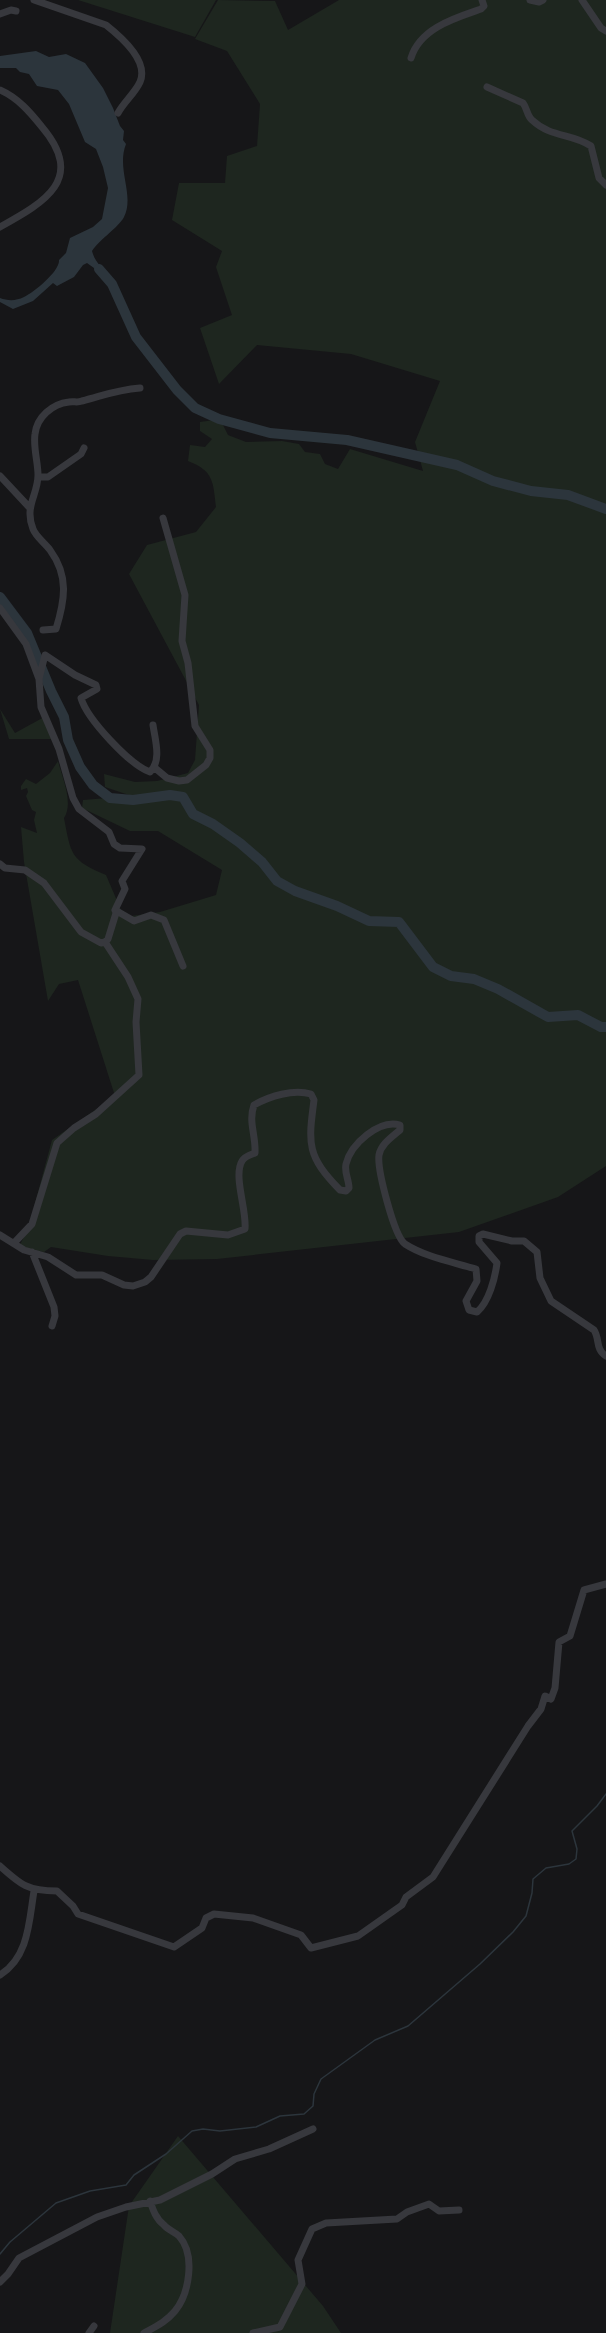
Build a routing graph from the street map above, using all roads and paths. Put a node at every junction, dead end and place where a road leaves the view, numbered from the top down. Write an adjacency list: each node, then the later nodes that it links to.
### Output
1 (34, 0): 12 (street)
2 (482, 0): 9 (street)
3 (530, 0): 4 (street)
4 (543, 0)
5 (582, 0): 8 (street)
6 (16, 11): 7 (street)
7 (0, 14)
8 (606, 31)
9 (411, 58)
10 (487, 87): 13 (street)
11 (0, 90): 14 (street)
12 (118, 113)
13 (606, 185)
14 (0, 227)
15 (140, 388): 18 (street)
16 (84, 448): 18 (street)
17 (0, 476): 19 (street)
18 (38, 477): 19 (street)
19 (29, 507): 22 (street)
20 (163, 518): 25 (street)
21 (0, 608): 23 (street)
22 (43, 630)
23 (39, 679): 25 (street); 27 (street)
24 (153, 725): 25 (street)
25 (155, 768)
26 (0, 864): 28 (street)
27 (115, 910): 28 (street); 29 (street)
28 (105, 942): 31 (street)
29 (183, 966)
30 (0, 1235): 31 (street)
31 (14, 1243): 32 (street)
32 (32, 1252): 33 (street); 34 (street)
33 (52, 1326)
34 (606, 1356)
35 (606, 1584): 37 (street)
36 (0, 1866): 37 (street)
37 (34, 1891): 38 (street)
38 (0, 1975)
39 (313, 2129): 40 (street)
40 (150, 2201): 42 (street); 45 (street)
41 (459, 2210): 46 (street)
42 (0, 2282)
43 (94, 2326): 44 (street)
44 (89, 2333)
45 (144, 2333)
46 (253, 2333)

